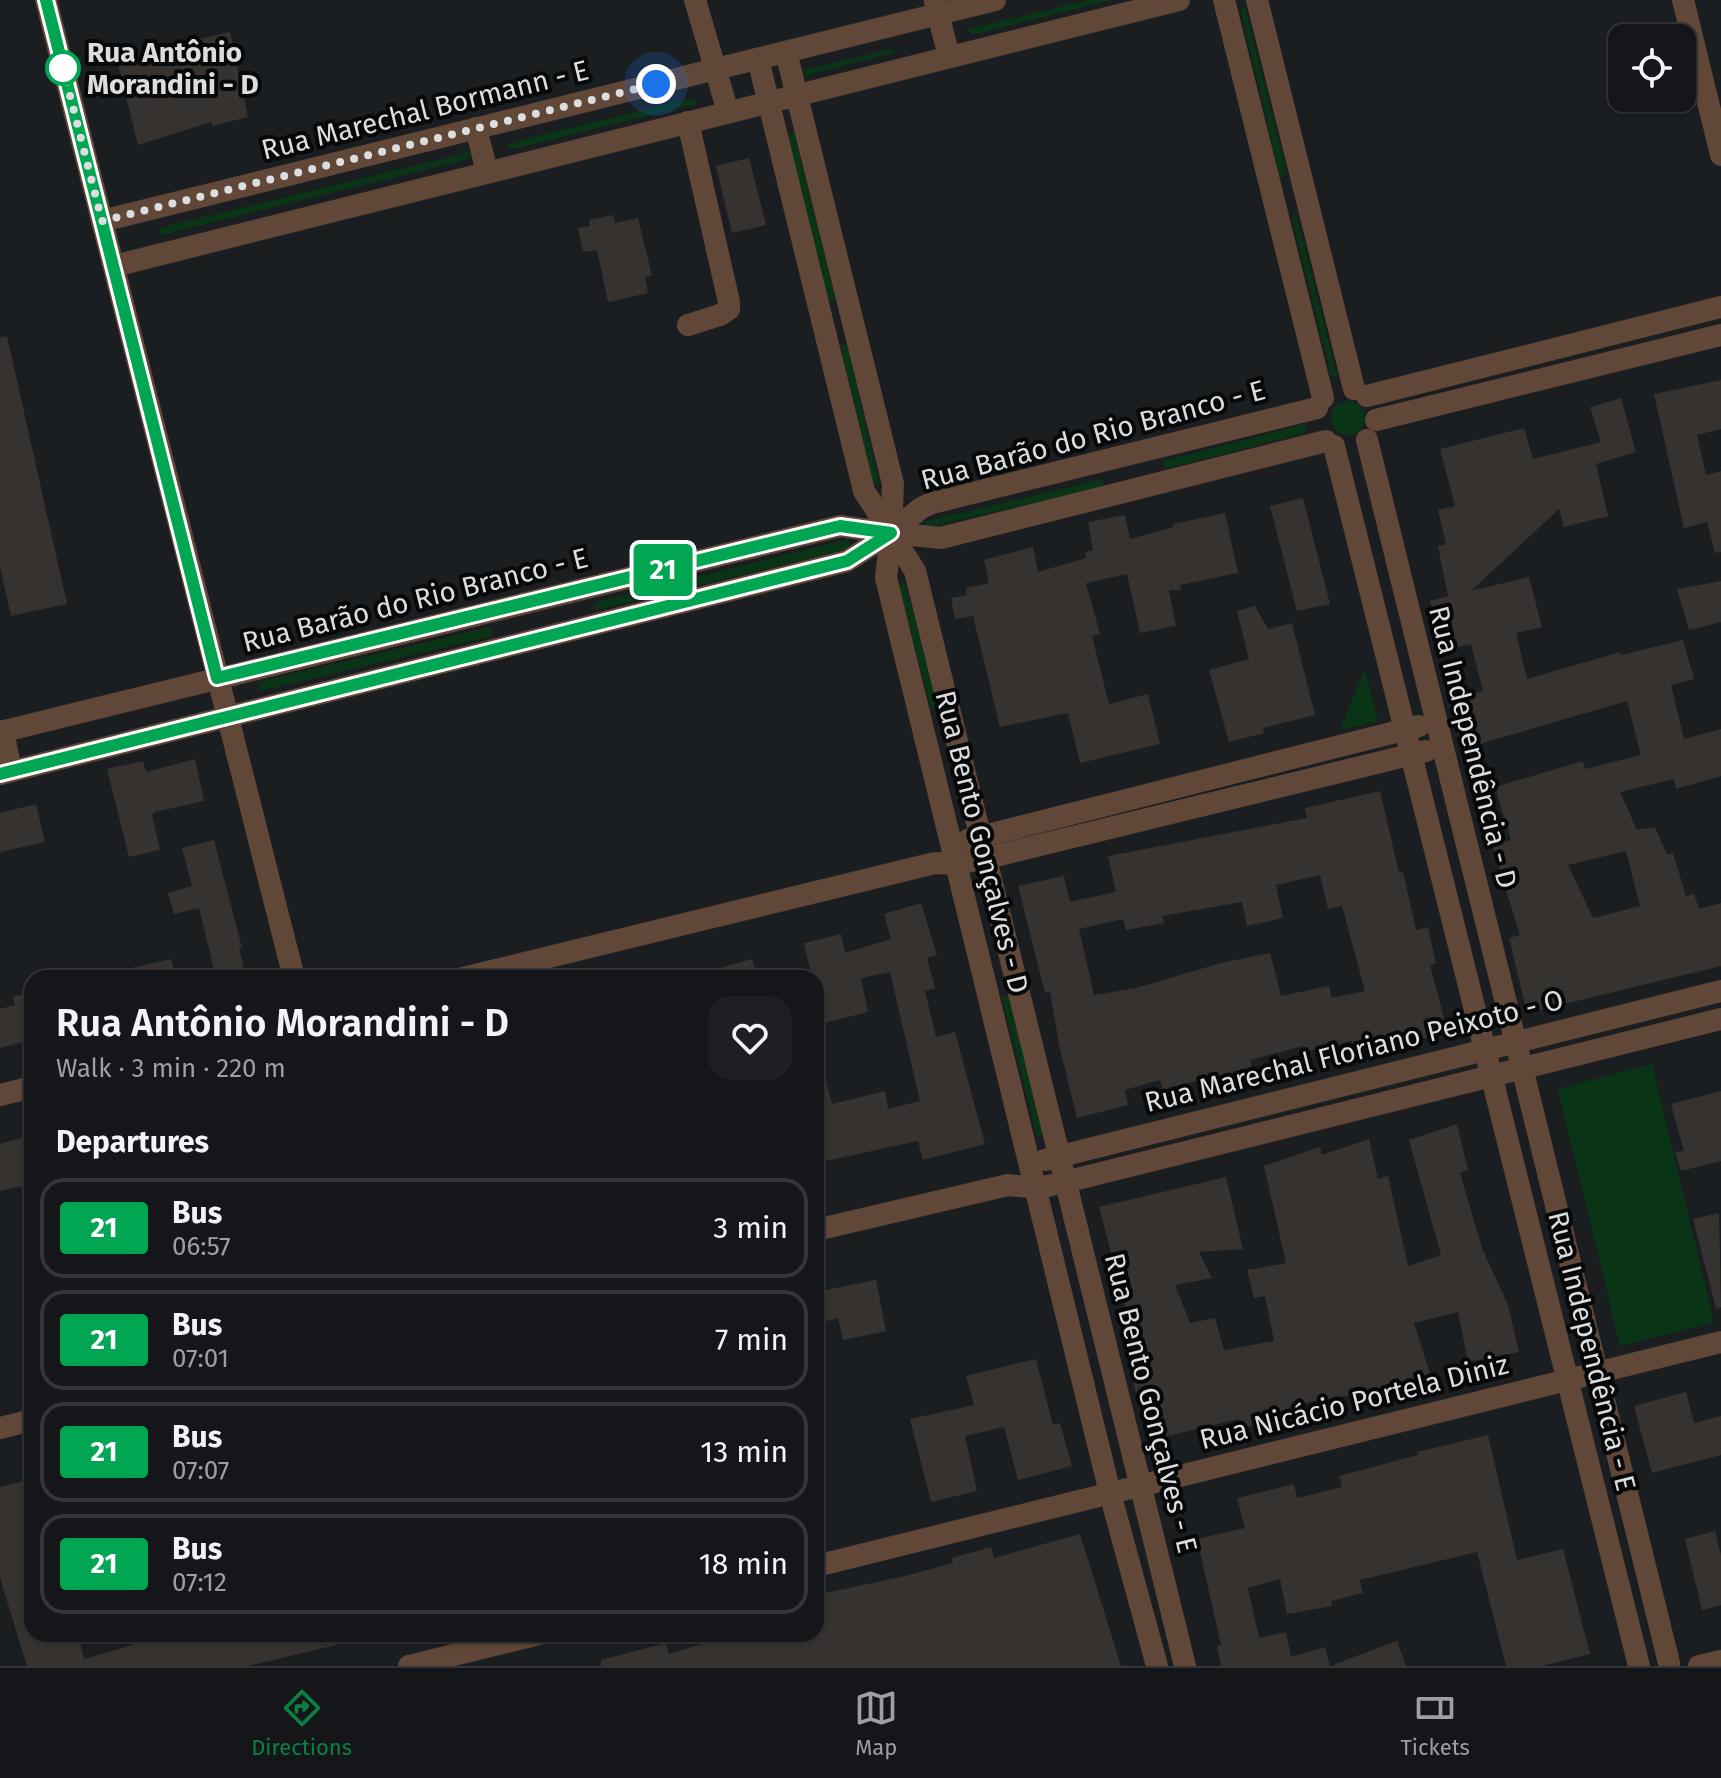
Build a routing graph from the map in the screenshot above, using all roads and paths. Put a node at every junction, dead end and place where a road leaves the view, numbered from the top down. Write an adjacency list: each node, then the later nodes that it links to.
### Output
1 (46, 0): 22 (street)
2 (695, 0): 12 (street)
3 (995, 0): 8 (street, Rua Marechal Bormann - E)
4 (1179, 0): 10 (street)
5 (1224, 0): 21 (street)
6 (1257, 0): 20 (street)
7 (1683, 0): 18 (street)
8 (936, 7): 9 (street, Rua Marechal Bormann - E); 10 (street)
9 (786, 52): 11 (street, Rua Marechal Bormann - E); 13 (street, Rua Bento Gonçalves - D)
10 (949, 57): 13 (street)
11 (758, 59): 12 (street, Rua Marechal Bormann - E); 14 (street, Rua Bento Gonçalves - D)
12 (715, 69): 15 (street); 17 (street, Rua Marechal Bormann - E)
13 (797, 95): 14 (street); 25 (street, Rua Bento Gonçalves - D)
14 (769, 102): 15 (street); 26 (street, Rua Bento Gonçalves - D)
15 (728, 112): 16 (street)
16 (688, 122): 19 (street); 27 (street)
17 (476, 128): 19 (street); 22 (street, Rua Marechal Bormann - E)
18 (1721, 155)
19 (487, 172): 23 (street)
20 (1303, 186): 21 (street); 31 (street)
21 (1272, 195): 32 (street)
22 (102, 221): 23 (street)
23 (114, 266): 42 (street)
24 (1721, 307): 29 (street)
25 (849, 308): 26 (street); 37 (street, Rua Bento Gonçalves - D)
26 (821, 315): 37 (street, Rua Bento Gonçalves - D)
27 (688, 325)
28 (1721, 335): 30 (street)
29 (1545, 350): 30 (street); 31 (street)
30 (1552, 377): 33 (street)
31 (1361, 392): 32 (street); 33 (street)
32 (1320, 403): 34 (street); 35 (street, Rua Barão do Rio Branco - E)
33 (1372, 430): 34 (street); 38 (street, Rua Independência - D)
34 (1330, 444): 36 (street, Rua Barão do Rio Branco - E); 39 (street)
35 (1133, 453): 36 (street); 37 (street, Rua Barão do Rio Branco - E)
36 (1141, 488): 37 (street, Rua Barão do Rio Branco - E)
37 (891, 533): 40 (street, Rua Barão do Rio Branco - E); 41 (street, Rua Barão do Rio Branco - E); 43 (street, Rua Bento Gonçalves - D); 45 (street, Rua Bento Gonçalves - D)
38 (1396, 562): 39 (street); 46 (street, Rua Independência - D)
39 (1366, 569): 47 (street)
40 (533, 602): 41 (street); 42 (street, Rua Barão do Rio Branco - E)
41 (542, 638): 44 (street, Rua Barão do Rio Branco - E)
42 (217, 678): 44 (street); 48 (street, Rua Barão do Rio Branco - E)
43 (950, 713): 45 (street); 54 (street, Rua Bento Gonçalves - D)
44 (227, 717): 51 (street, Rua Barão do Rio Branco - E); 59 (street)
45 (922, 722): 56 (street, Rua Bento Gonçalves - D)
46 (1436, 722): 47 (street); 49 (street, Rua Independência - D)
47 (1406, 730): 50 (street); 52 (street)
48 (2, 731): 51 (street)
49 (1442, 747): 50 (street); 55 (street, Rua Independência - D)
50 (1412, 754): 53 (street); 57 (street)
51 (5, 773)
52 (1199, 782): 53 (street); 54 (street)
53 (1206, 805): 54 (street)
54 (984, 847): 56 (street); 58 (street, Rua Bento Gonçalves - D)
55 (1468, 849): 57 (street); 64 (street, Rua Independência - D)
56 (948, 857): 60 (street); 61 (street, Rua Bento Gonçalves - D)
57 (1438, 858): 65 (street)
58 (1014, 968): 61 (street); 72 (street, Rua Bento Gonçalves - D)
59 (292, 970)
60 (495, 970)
61 (984, 975): 73 (street, Rua Bento Gonçalves - D)
62 (1721, 991): 64 (street, Rua Marechal Floriano Peixoto - O)
63 (1721, 1019): 66 (street, Rua Marechal Floriano Peixoto - O)
64 (1516, 1042): 65 (street, Rua Marechal Floriano Peixoto - O); 66 (street, Rua Independência - D)
65 (1486, 1049): 67 (street, Rua Independência - E); 70 (street, Rua Marechal Floriano Peixoto - O)
66 (1523, 1068): 67 (street, Rua Marechal Floriano Peixoto - O); 79 (street, Rua Independência - E)
67 (1493, 1076): 71 (street, Rua Marechal Floriano Peixoto - O); 80 (street, Rua Independência - E)
68 (24, 1089): 69 (street)
69 (0, 1095)
70 (1272, 1103): 71 (street); 72 (street, Rua Marechal Floriano Peixoto - O)
71 (1278, 1130): 74 (street, Rua Marechal Floriano Peixoto - O)
72 (1059, 1155): 73 (street, Rua Marechal Floriano Peixoto - O); 74 (street, Rua Bento Gonçalves - E)
73 (1032, 1164): 75 (street, Rua Marechal Floriano Peixoto - O); 76 (street, Rua Bento Gonçalves - E)
74 (1065, 1182): 76 (street, Rua Marechal Floriano Peixoto - O); 83 (street, Rua Bento Gonçalves - E)
75 (1008, 1185): 76 (street, Rua Marechal Floriano Peixoto - O); 77 (street, Rua Marechal Floriano Peixoto - O)
76 (1038, 1188): 84 (street, Rua Bento Gonçalves - E)
77 (824, 1228)
78 (1721, 1342): 79 (street, Rua Nicácio Portela Diniz)
79 (1597, 1373): 80 (street, Rua Nicácio Portela Diniz); 85 (street, Rua Independência - E)
80 (1568, 1380): 83 (street, Rua Nicácio Portela Diniz); 86 (street, Rua Independência - E)
81 (24, 1422): 82 (street)
82 (0, 1428)
83 (1141, 1485): 84 (street, Rua Nicácio Portela Diniz); 94 (street, Rua Bento Gonçalves - E)
84 (1110, 1493): 87 (street, Rua Nicácio Portela Diniz); 93 (street, Rua Bento Gonçalves - E)
85 (1627, 1495): 86 (street); 91 (street, Rua Independência - E)
86 (1598, 1503): 95 (street, Rua Independência - E)
87 (824, 1564)
88 (503, 1642): 89 (street)
89 (463, 1651): 92 (street)
90 (1721, 1661): 96 (street)
91 (1665, 1665)
92 (409, 1666)
93 (1157, 1666)
94 (1185, 1666)
95 (1639, 1666)
96 (1699, 1666)

